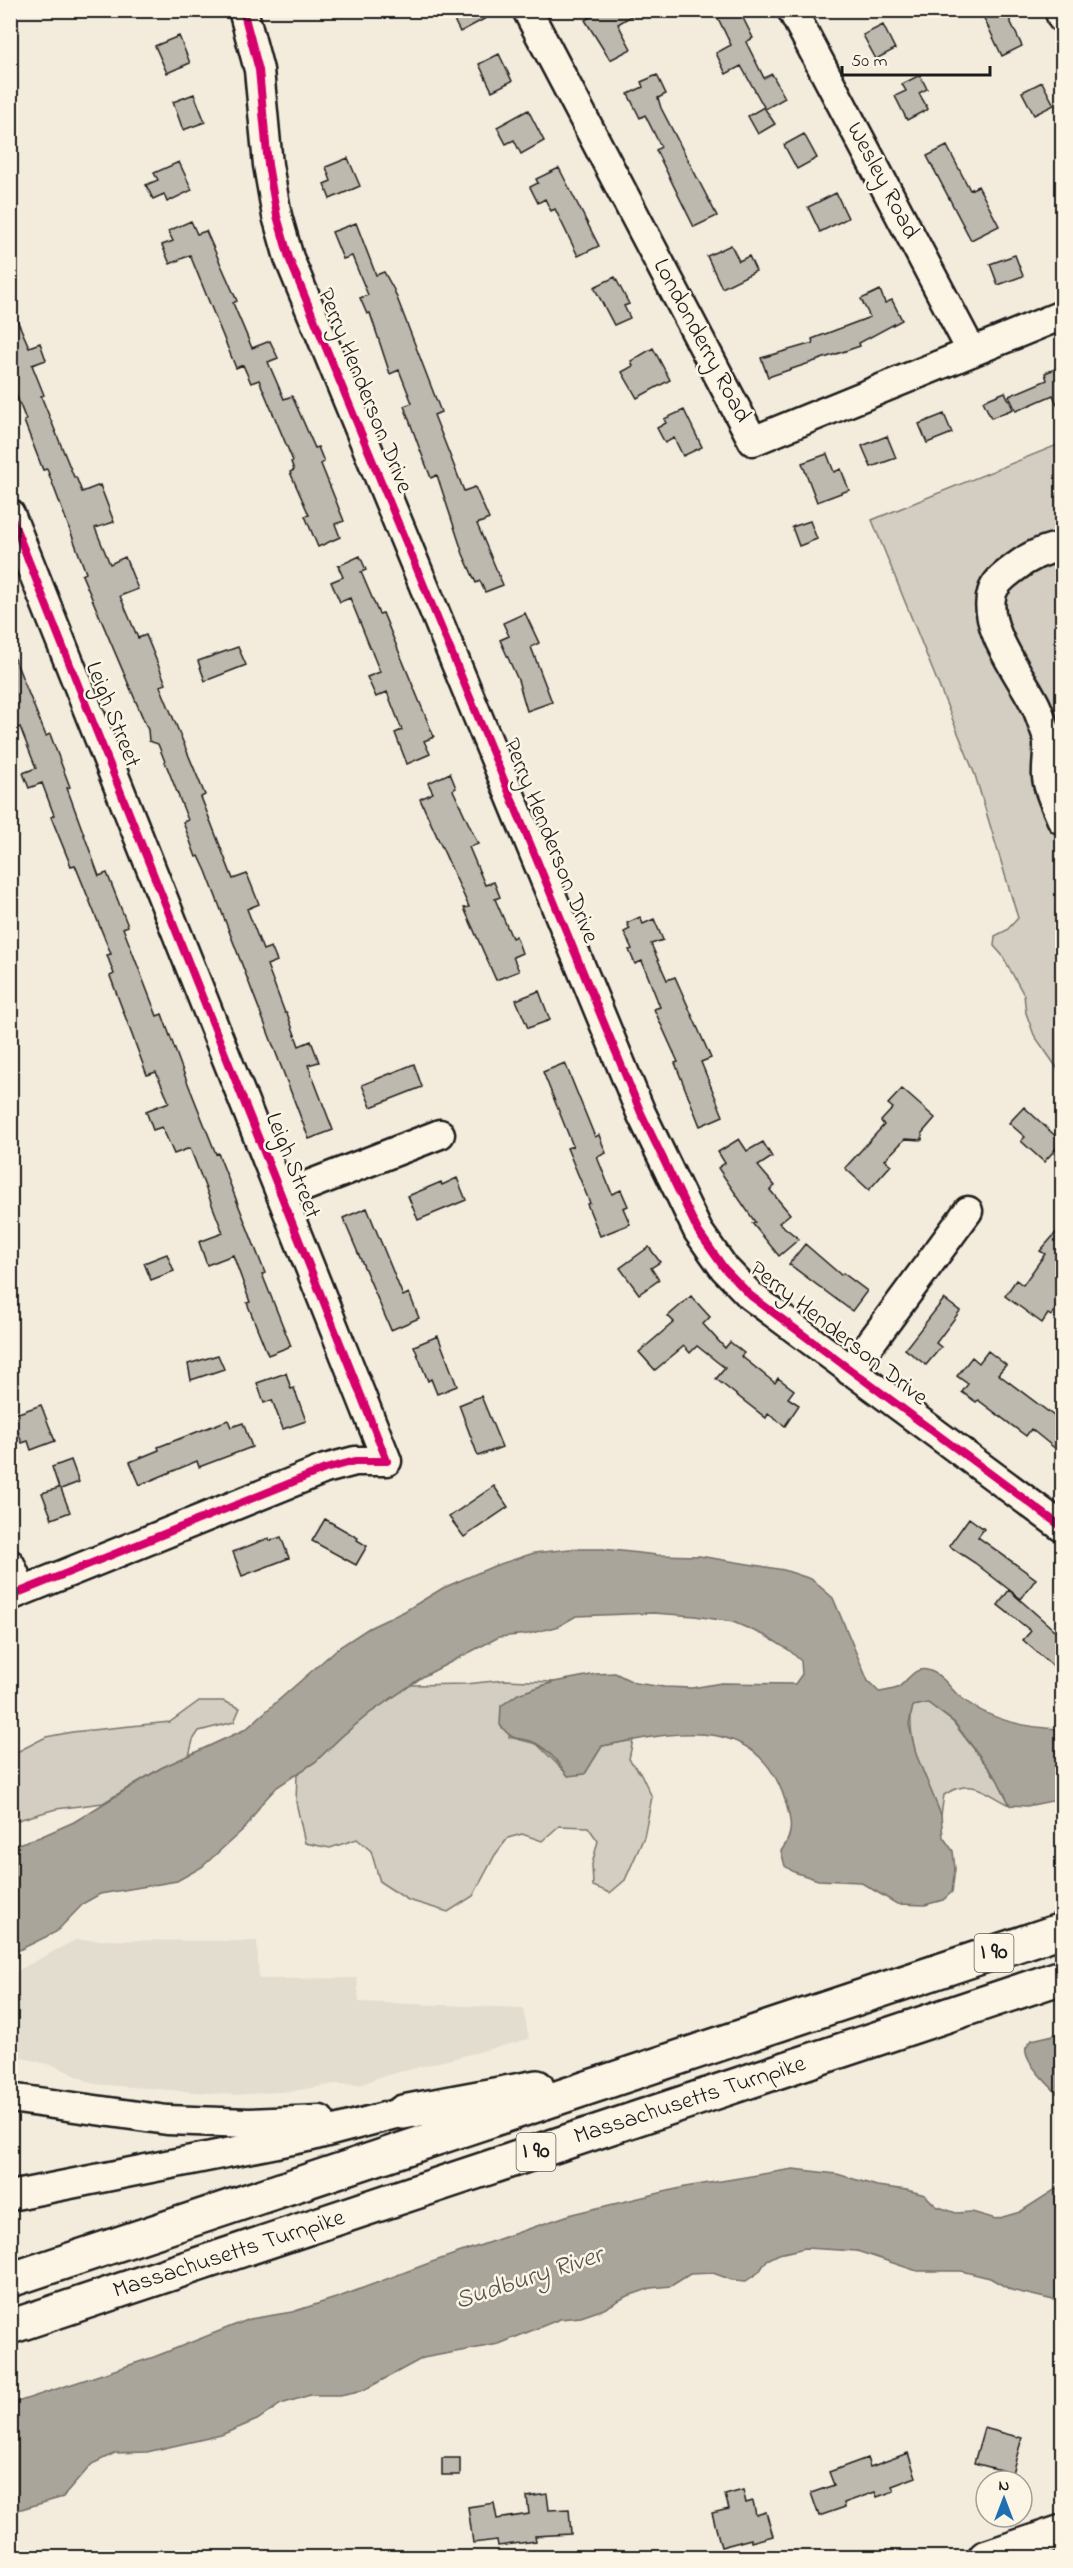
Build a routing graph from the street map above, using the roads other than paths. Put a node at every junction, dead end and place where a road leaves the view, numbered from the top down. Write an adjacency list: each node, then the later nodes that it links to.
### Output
1 (243, 10): 15 (street, Perry Henderson Drive)
2 (527, 10): 7 (street, Londonderry Road)
3 (792, 10): 7 (street, Wesley Road)
4 (1059, 10): 5 (street)
5 (1062, 18)
6 (1062, 315): 7 (street, Londonderry Road)
7 (972, 352)
8 (10, 514): 13 (street, Leigh Street)
9 (1062, 547): 10 (street)
10 (1056, 746): 11 (street)
11 (1062, 820)
12 (440, 1134): 13 (street)
13 (283, 1194): 18 (street, Leigh Street)
14 (968, 1211): 15 (street)
15 (850, 1371): 16 (street, Perry Henderson Drive)
16 (1062, 1527)
17 (10, 1564): 18 (street)
18 (16, 1594)
19 (1062, 1930): 21 (main road, Massachusetts Turnpike / I 90)
20 (1062, 1977): 26 (main road, Massachusetts Turnpike / I 90)
21 (657, 2065): 23 (main road); 25 (main road, Massachusetts Turnpike / I 90)
22 (10, 2098): 23 (street)
23 (403, 2112): 24 (street)
24 (18, 2189)
25 (10, 2280)
26 (10, 2327)
27 (1062, 2532): 28 (main road)
28 (985, 2558)

